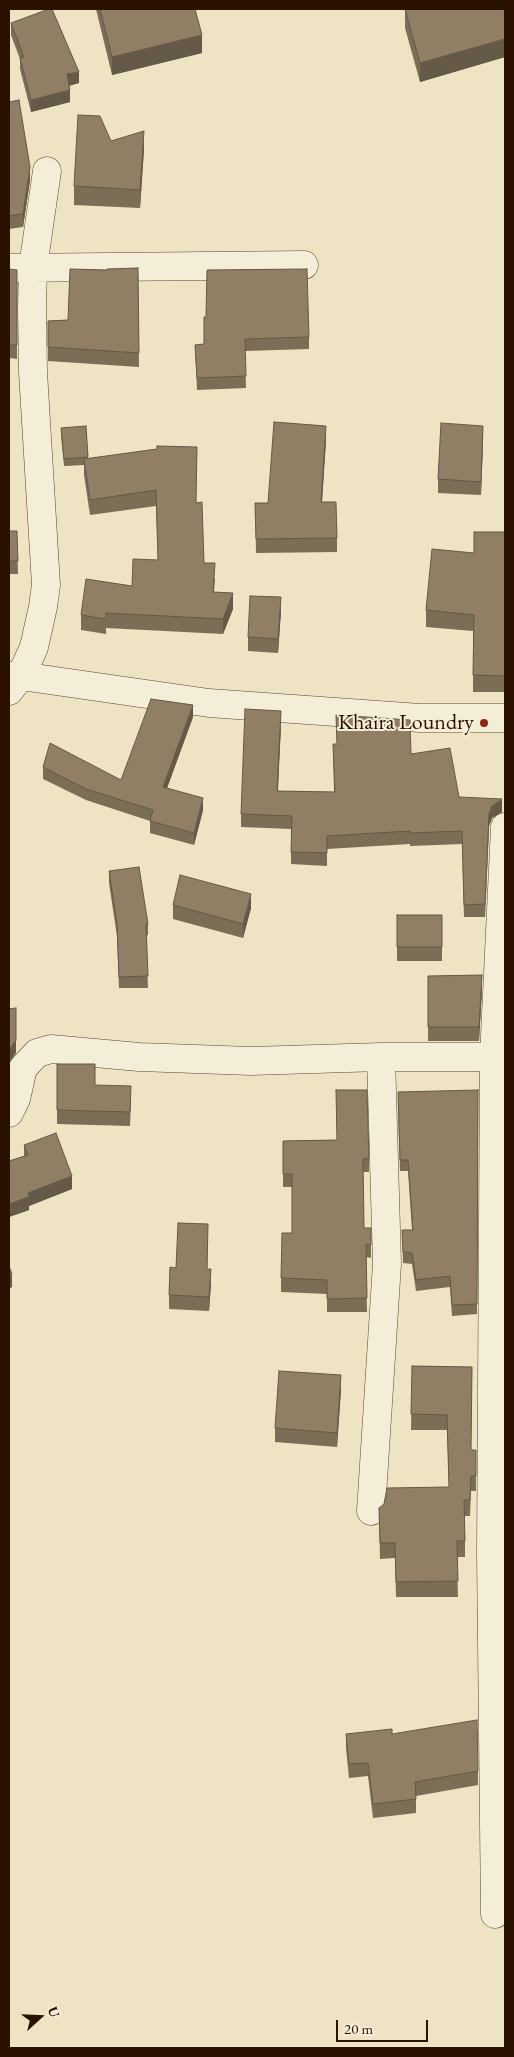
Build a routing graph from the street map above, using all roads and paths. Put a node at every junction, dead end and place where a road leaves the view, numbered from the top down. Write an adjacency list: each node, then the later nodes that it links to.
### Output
1 (47, 171): 3 (street)
2 (304, 265): 3 (street)
3 (21, 268): 4 (street)
4 (13, 681): 5 (street)
5 (505, 718)
6 (505, 827): 8 (street)
7 (381, 1057): 8 (street); 9 (street); 11 (street)
8 (500, 1057): 10 (street)
9 (9, 1113)
10 (499, 1439): 12 (street)
11 (370, 1511)
12 (495, 1914)

